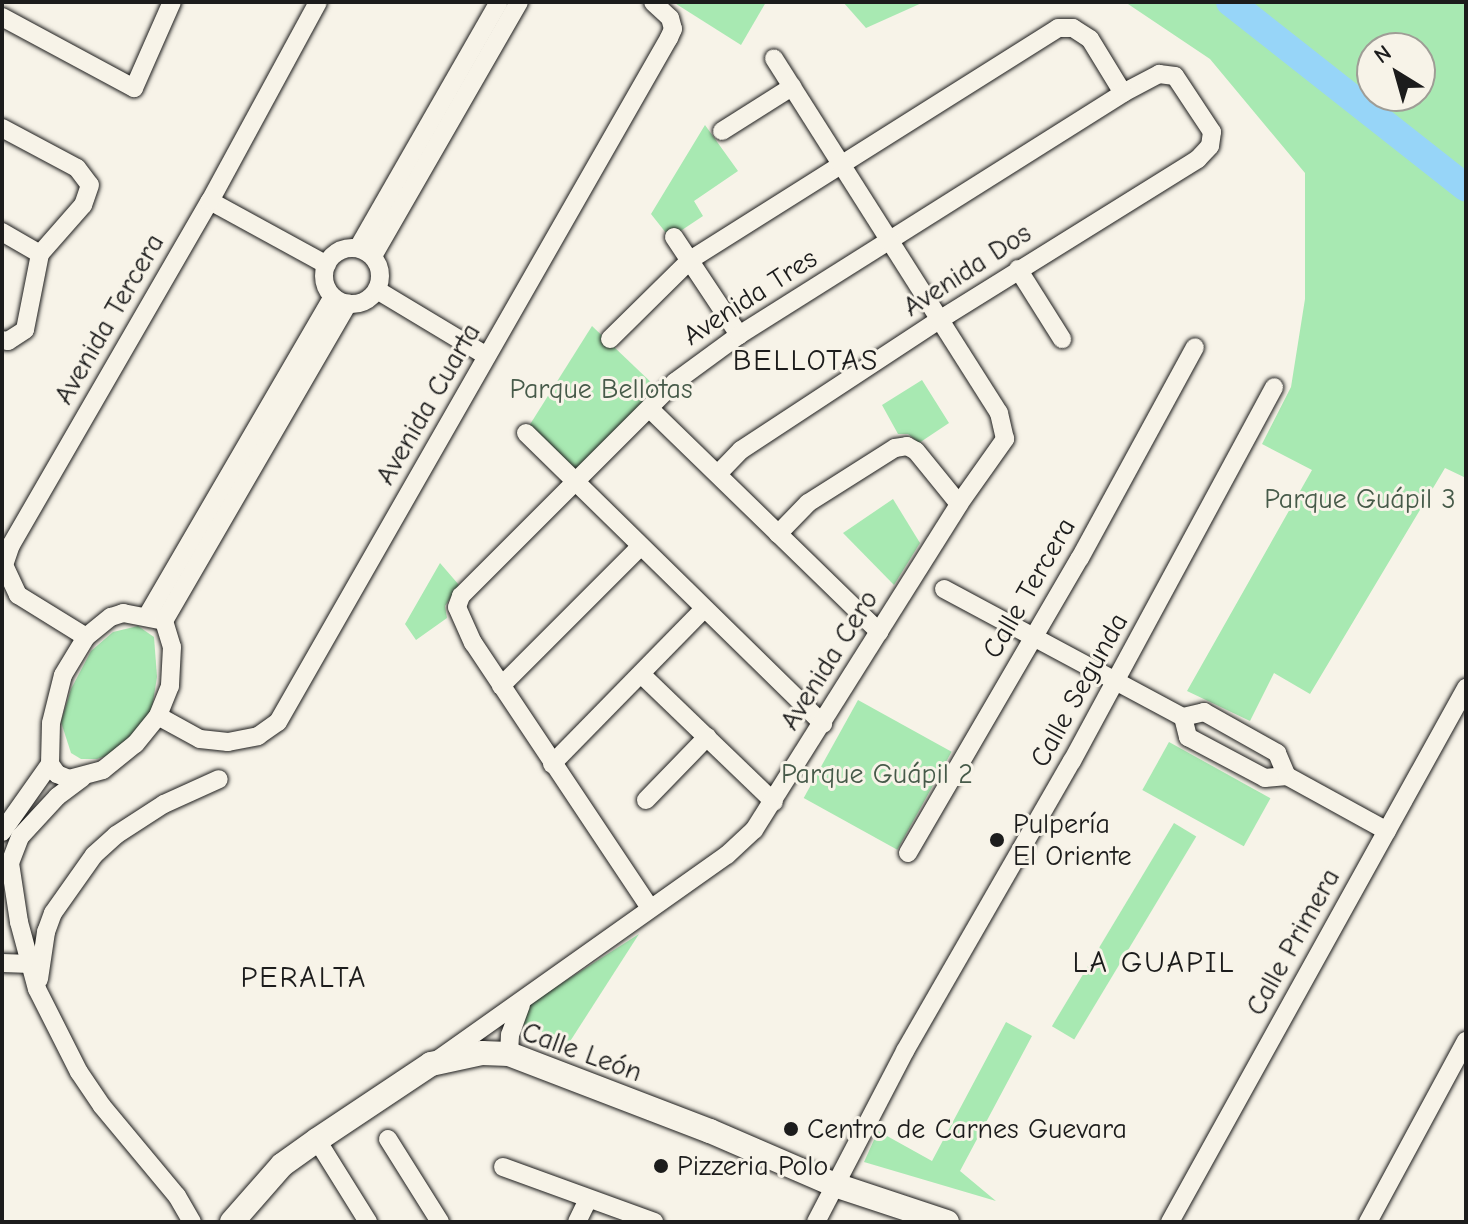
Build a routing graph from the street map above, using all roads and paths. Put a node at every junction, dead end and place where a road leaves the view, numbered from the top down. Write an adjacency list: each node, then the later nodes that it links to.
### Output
1 (172, 2): 6 (street)
2 (318, 2): 14 (street, Avenida Tercera)
3 (499, 2): 18 (street)
4 (519, 2): 18 (street)
5 (653, 2): 31 (street, Avenida Cuarta)
6 (2, 17)
7 (774, 58): 8 (street)
8 (792, 87): 11 (street); 13 (street)
9 (1123, 93): 12 (street, Avenida Tres); 13 (street); 17 (street, Avenida Tres)
10 (2, 128): 19 (street)
11 (722, 131)
12 (1210, 146): 22 (street, Avenida Dos)
13 (842, 164): 17 (street); 20 (street)
14 (210, 201): 21 (street); 44 (street, Avenida Tercera)
15 (2, 232): 19 (street)
16 (674, 237): 20 (street)
17 (890, 239): 25 (street); 26 (street, Avenida Tres)
18 (365, 252): 21 (street); 23 (street)
19 (40, 254): 27 (street)
20 (690, 260): 26 (street); 28 (street)
21 (327, 265): 24 (street)
22 (1018, 269): 25 (street, Avenida Dos); 29 (street)
23 (377, 290): 24 (street); 31 (street)
24 (340, 300): 42 (street)
25 (939, 320): 35 (street, Avenida Dos); 37 (street, Avenida Cero)
26 (739, 335): 33 (street, Avenida Tres)
27 (10, 339)
28 (610, 339)
29 (1062, 339)
30 (1195, 347): 45 (street, Calle Tercera)
31 (487, 356): 50 (street, Avenida Cuarta)
32 (1274, 387): 47 (street, Calle Segunda)
33 (650, 409): 35 (street); 36 (street, Avenida Tres)
34 (526, 433): 36 (street)
35 (718, 474): 38 (street)
36 (575, 483): 39 (street); 48 (street, Avenida Tres)
37 (959, 504): 38 (street); 43 (street, Avenida Cero)
38 (778, 534): 43 (street)
39 (640, 547): 41 (street); 48 (street)
40 (944, 589): 45 (street)
41 (704, 609): 46 (street); 52 (street)
42 (156, 618): 44 (street); 50 (street)
43 (879, 632): 52 (street, Avenida Cero)
44 (86, 637): 54 (street)
45 (1033, 637): 47 (street); 63 (street, Calle Tercera)
46 (642, 675): 53 (street); 55 (street)
47 (1115, 680): 51 (street); 76 (street, Calle Segunda)
48 (501, 686): 55 (street)
49 (1466, 688): 61 (street, Calle Primera)
50 (158, 716): 57 (street)
51 (1183, 717): 56 (street); 56 (street)
52 (823, 724): 60 (street, Avenida Cero)
53 (707, 737): 59 (street); 60 (street)
54 (50, 764): 57 (street); 62 (street)
55 (552, 764): 64 (street)
56 (1287, 776): 61 (street)
57 (82, 778): 65 (street)
58 (219, 779): 68 (street)
59 (646, 800)
60 (774, 802): 64 (street, Avenida Cero)
61 (1387, 831): 86 (street, Calle Primera)
62 (2, 832)
63 (908, 853)
64 (650, 908): 69 (street, Avenida Cero)
65 (11, 923): 67 (street)
66 (2, 963): 67 (street)
67 (31, 964): 68 (street)
68 (37, 989): 78 (street)
69 (522, 1002): 71 (street); 72 (street, Avenida Cero)
70 (1466, 1041): 87 (street)
71 (509, 1054): 72 (main road, Calle León); 76 (main road, Calle León)
72 (431, 1064): 74 (main road, Calle León)
73 (388, 1139): 81 (street)
74 (317, 1140): 79 (main road, Calle León); 80 (street)
75 (503, 1167): 77 (street)
76 (835, 1185): 84 (street, Calle Segunda); 85 (main road, Calle León)
77 (588, 1199): 82 (street); 83 (street)
78 (192, 1222)
79 (232, 1222)
80 (368, 1222)
81 (440, 1222)
82 (577, 1222)
83 (654, 1222)
84 (816, 1222)
85 (947, 1222)
86 (1170, 1222)
87 (1368, 1222)

